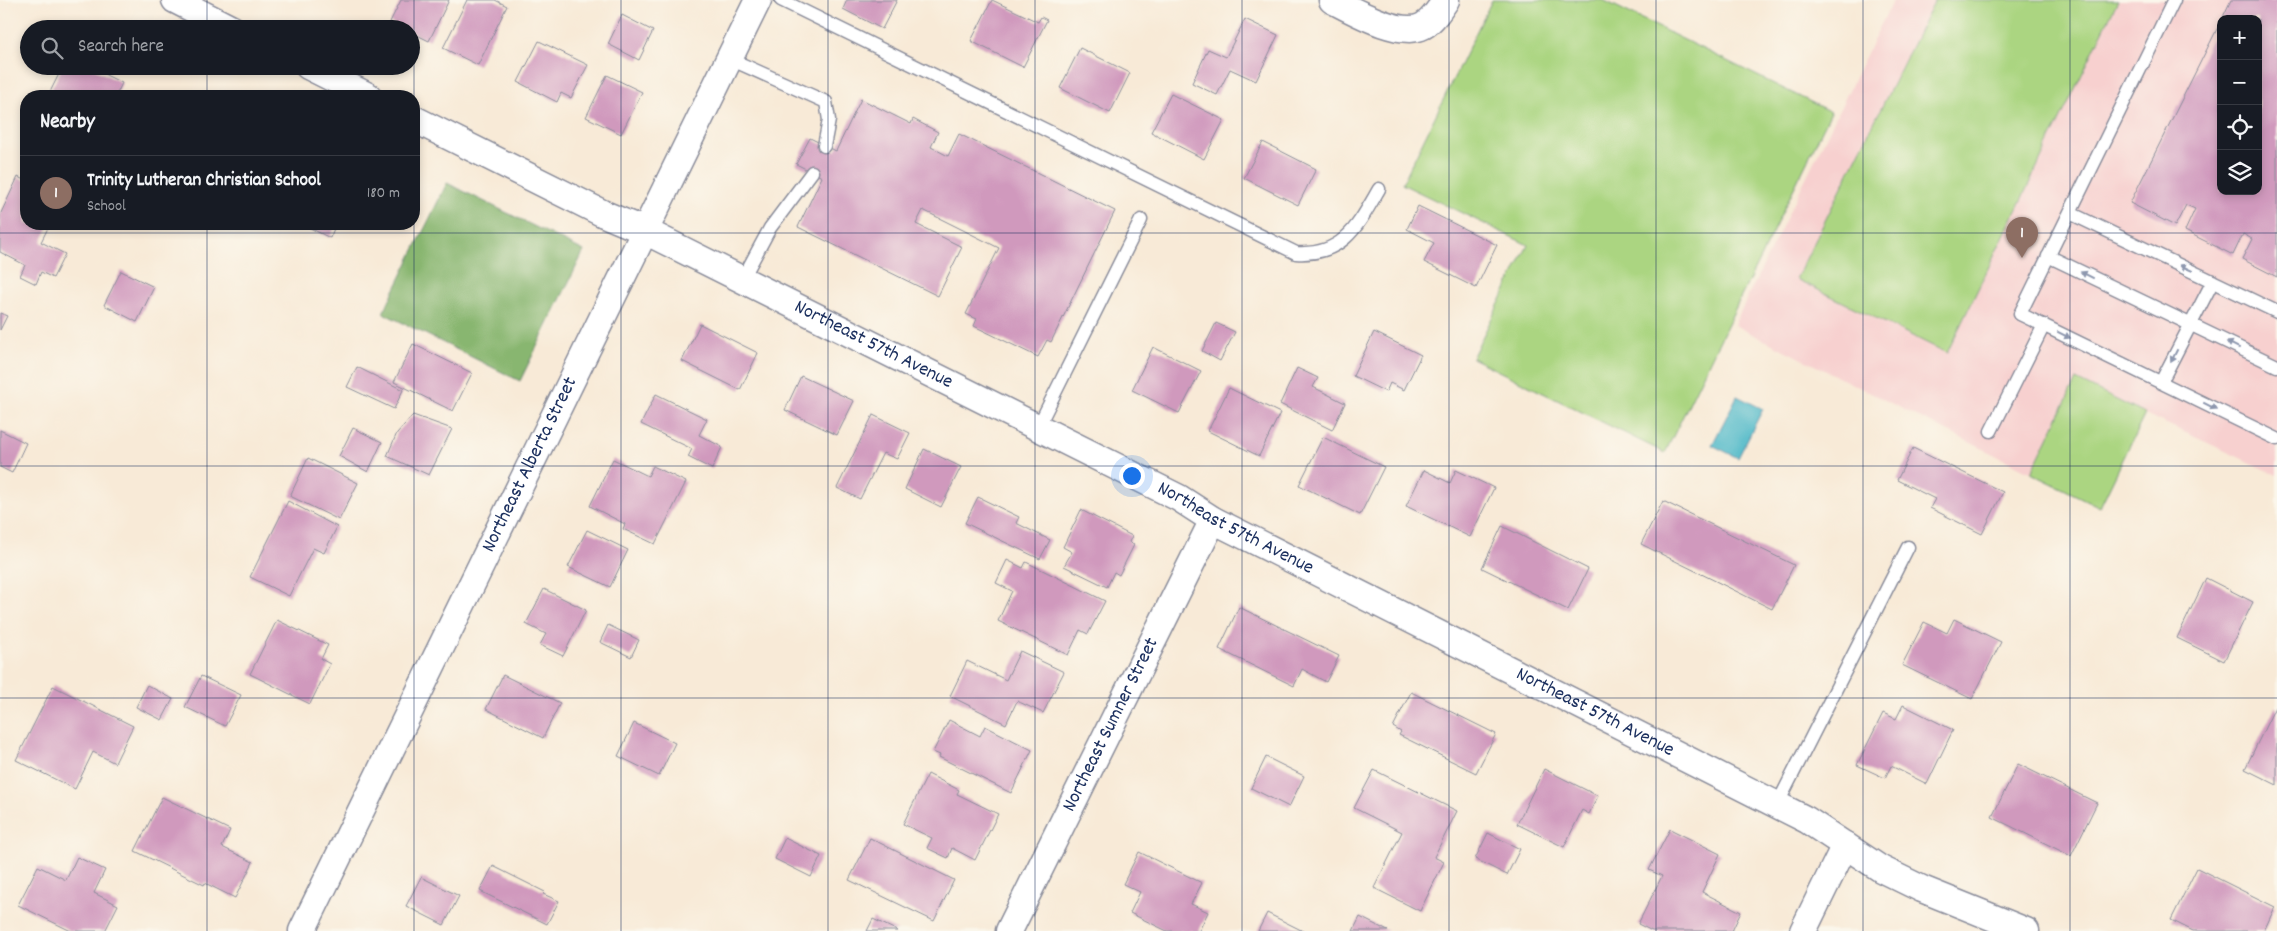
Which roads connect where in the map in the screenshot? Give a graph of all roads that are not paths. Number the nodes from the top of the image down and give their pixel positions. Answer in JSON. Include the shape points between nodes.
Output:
{"nodes":[{"id":1,"x":175,"y":0,"type":"edge"},
{"id":2,"x":758,"y":0,"type":"edge"},
{"id":3,"x":781,"y":0,"type":"edge"},
{"id":4,"x":1332,"y":0,"type":"edge"},
{"id":5,"x":1446,"y":0,"type":"edge"},
{"id":6,"x":2174,"y":0,"type":"edge"},
{"id":7,"x":214,"y":20,"type":"edge"},
{"id":8,"x":730,"y":59,"type":"junction"},
{"id":9,"x":326,"y":75,"type":"edge"},
{"id":10,"x":356,"y":90,"type":"edge"},
{"id":11,"x":420,"y":122,"type":"edge"},
{"id":12,"x":824,"y":146,"type":"dead end"},
{"id":13,"x":812,"y":172,"type":"dead end"},
{"id":14,"x":1379,"y":189,"type":"dead end"},
{"id":15,"x":2070,"y":213,"type":"junction"},
{"id":16,"x":1141,"y":220,"type":"dead end"},
{"id":17,"x":645,"y":231,"type":"junction"},
{"id":18,"x":2048,"y":256,"type":"junction"},
{"id":19,"x":742,"y":280,"type":"junction"},
{"id":20,"x":2213,"y":281,"type":"junction"},
{"id":21,"x":2277,"y":312,"type":"edge"},
{"id":22,"x":2044,"y":325,"type":"junction"},
{"id":23,"x":2190,"y":325,"type":"junction"},
{"id":24,"x":2277,"y":366,"type":"edge"},
{"id":25,"x":2161,"y":382,"type":"junction"},
{"id":26,"x":1038,"y":428,"type":"junction"},
{"id":27,"x":1991,"y":431,"type":"dead end"},
{"id":28,"x":2277,"y":439,"type":"edge"},
{"id":29,"x":1213,"y":520,"type":"junction"},
{"id":30,"x":1908,"y":547,"type":"dead end"},
{"id":31,"x":1777,"y":805,"type":"junction"},
{"id":32,"x":1845,"y":845,"type":"junction"},
{"id":33,"x":302,"y":931,"type":"edge"},
{"id":34,"x":1009,"y":931,"type":"edge"},
{"id":35,"x":1803,"y":931,"type":"edge"},
{"id":36,"x":2026,"y":931,"type":"edge"}],
"edges":[{"from":1,"to":7,"type":"street"},
{"from":2,"to":8,"type":"street","name":"Northeast Alberta Street"},
{"from":3,"to":14,"type":"lane","via":[[1296,253],[1312,254],[1335,247],[1354,231]]},
{"from":4,"to":5,"type":"street","via":[[1379,23],[1404,28],[1422,27]]},
{"from":6,"to":15,"type":"lane"},
{"from":8,"to":12,"type":"lane","via":[[826,102],[829,120]]},
{"from":8,"to":17,"type":"street","name":"Northeast Alberta Street"},
{"from":9,"to":10,"type":"street"},
{"from":11,"to":17,"type":"street","name":"Northeast 57th Avenue","via":[[604,214]]},
{"from":13,"to":19,"type":"lane","via":[[770,228]]},
{"from":15,"to":18,"type":"lane"},
{"from":20,"to":15,"type":"lane","one_way":true},
{"from":16,"to":26,"type":"lane"},
{"from":17,"to":19,"type":"street","name":"Northeast 57th Avenue"},
{"from":17,"to":33,"type":"street","name":"Northeast Alberta Street"},
{"from":18,"to":22,"type":"lane","via":[[2020,314]]},
{"from":23,"to":18,"type":"lane","one_way":true},
{"from":19,"to":26,"type":"street","name":"Northeast 57th Avenue"},
{"from":20,"to":21,"type":"lane"},
{"from":20,"to":23,"type":"lane"},
{"from":22,"to":25,"type":"lane","one_way":true},
{"from":22,"to":27,"type":"lane"},
{"from":24,"to":23,"type":"lane","one_way":true},
{"from":23,"to":25,"type":"lane","one_way":true},
{"from":25,"to":28,"type":"lane","one_way":true},
{"from":26,"to":29,"type":"street","name":"Northeast 57th Avenue","via":[[1179,498]]},
{"from":29,"to":31,"type":"street","name":"Northeast 57th Avenue"},
{"from":29,"to":34,"type":"street","name":"Northeast Sumner Street"},
{"from":30,"to":31,"type":"lane"},
{"from":31,"to":32,"type":"street","name":"Northeast 57th Avenue"},
{"from":32,"to":35,"type":"street"},
{"from":32,"to":36,"type":"street","name":"Northeast 57th Avenue","via":[[1881,869],[1922,889]]}]}
